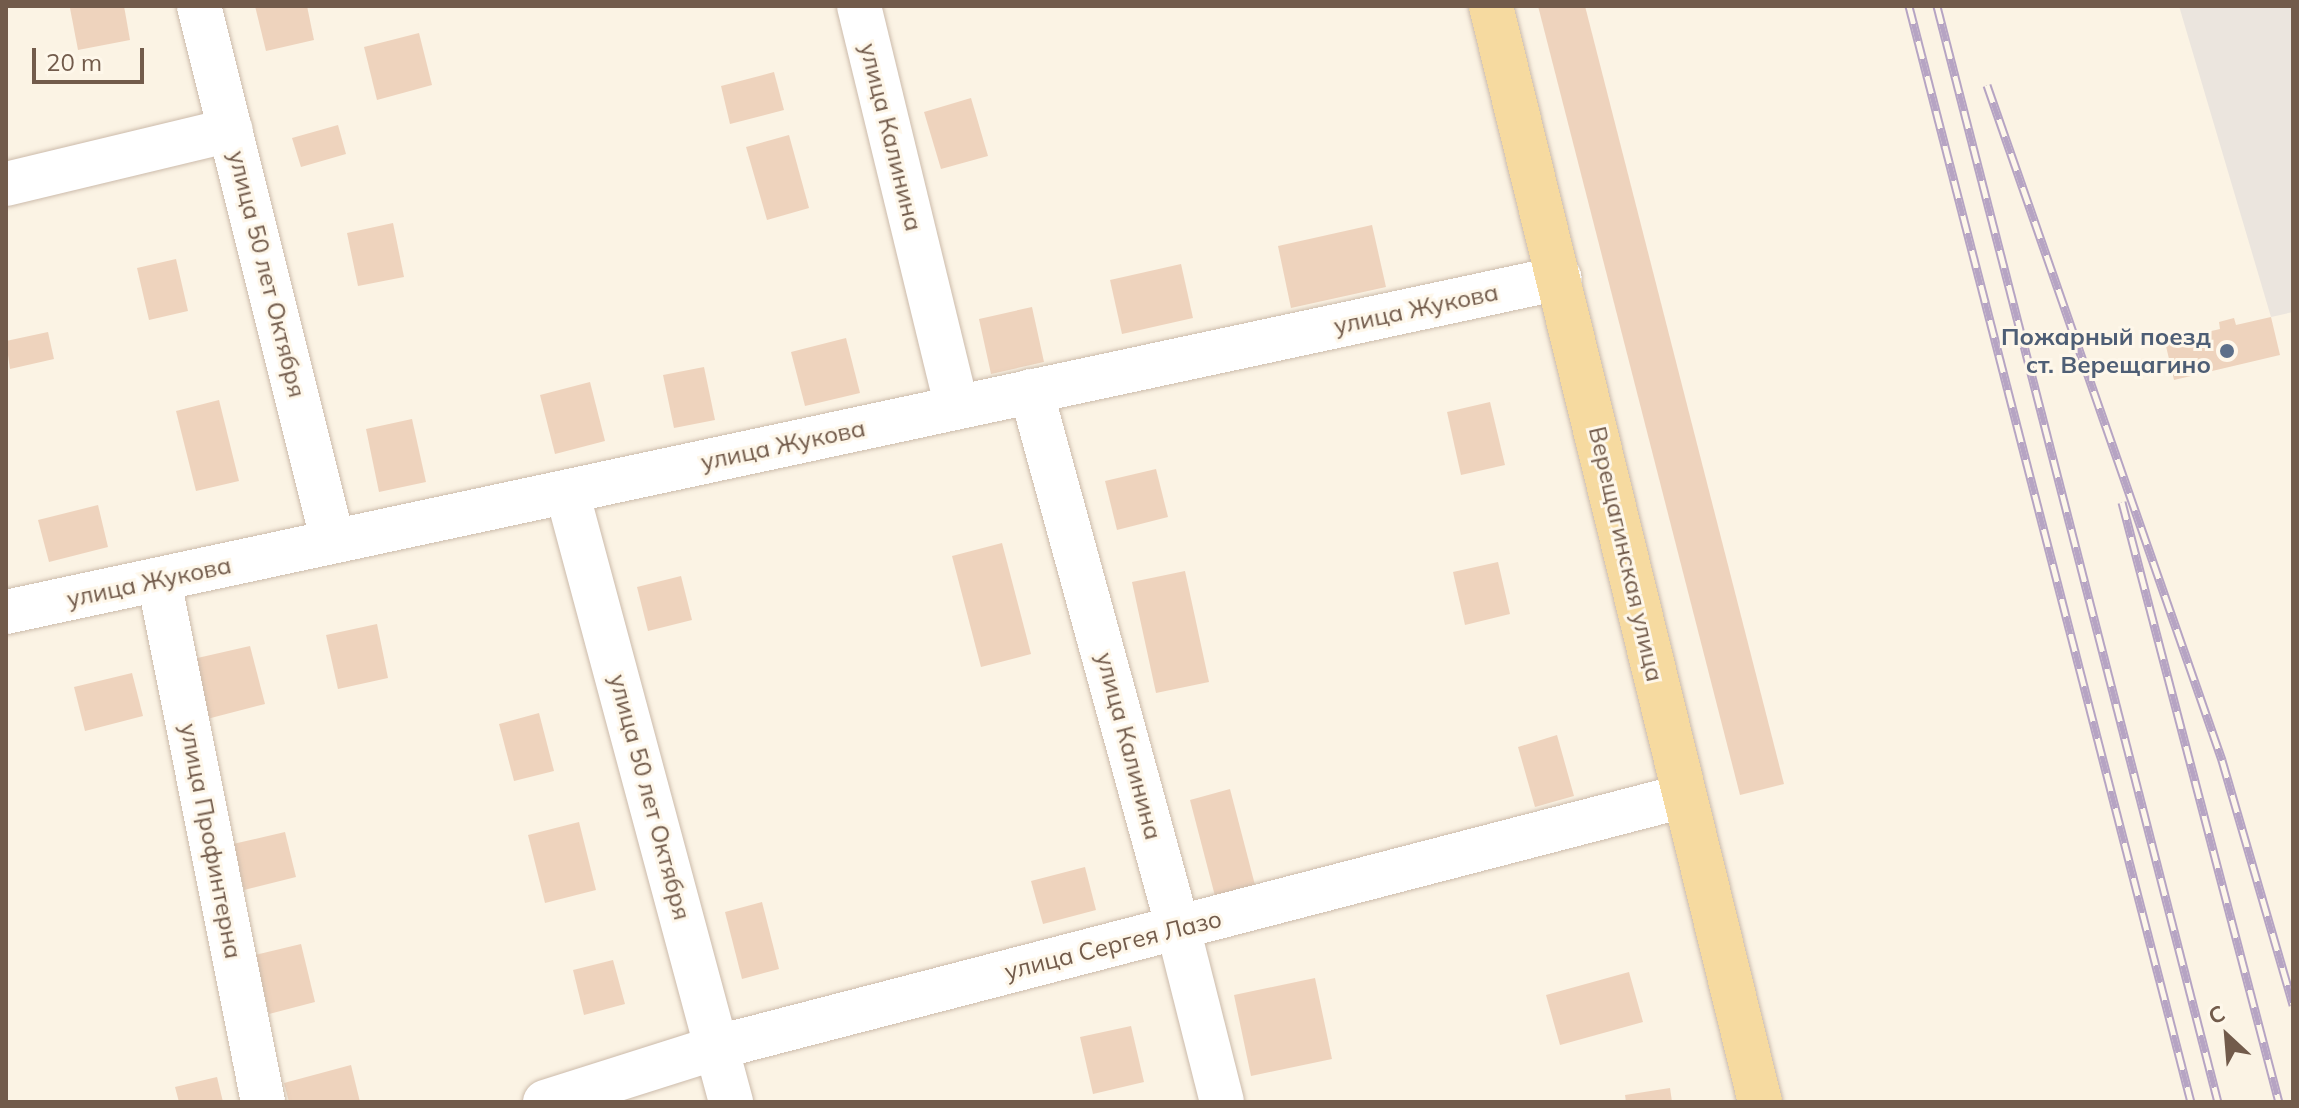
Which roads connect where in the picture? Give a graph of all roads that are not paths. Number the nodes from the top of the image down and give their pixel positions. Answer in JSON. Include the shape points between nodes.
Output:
{"nodes":[{"id":1,"x":199,"y":6,"type":"edge"},
{"id":2,"x":859,"y":6,"type":"edge"},
{"id":3,"x":1491,"y":6,"type":"edge"},
{"id":4,"x":231,"y":130,"type":"junction"},
{"id":5,"x":6,"y":184,"type":"edge"},
{"id":6,"x":1560,"y":278,"type":"junction"},
{"id":7,"x":1031,"y":391,"type":"junction"},
{"id":8,"x":957,"y":407,"type":"junction"},
{"id":9,"x":567,"y":492,"type":"junction"},
{"id":10,"x":333,"y":542,"type":"junction"},
{"id":11,"x":159,"y":580,"type":"junction"},
{"id":12,"x":6,"y":612,"type":"edge"},
{"id":13,"x":1684,"y":796,"type":"junction"},
{"id":14,"x":1178,"y":928,"type":"junction"},
{"id":15,"x":718,"y":1047,"type":"junction"},
{"id":16,"x":263,"y":1102,"type":"edge"},
{"id":17,"x":545,"y":1102,"type":"edge"},
{"id":18,"x":731,"y":1102,"type":"edge"},
{"id":19,"x":1222,"y":1102,"type":"edge"},
{"id":20,"x":1760,"y":1102,"type":"edge"}],
"edges":[{"from":1,"to":4,"type":"street","name":"улица 50 лет Октября"},
{"from":2,"to":8,"type":"street","name":"улица Калинина"},
{"from":3,"to":6,"type":"main road","name":"Верещагинская улица"},
{"from":4,"to":5,"type":"street"},
{"from":4,"to":10,"type":"street","name":"улица 50 лет Октября"},
{"from":6,"to":7,"type":"street","name":"улица Жукова"},
{"from":6,"to":13,"type":"main road","name":"Верещагинская улица"},
{"from":7,"to":8,"type":"street","name":"улица Жукова"},
{"from":7,"to":14,"type":"street","name":"улица Калинина"},
{"from":8,"to":9,"type":"street","name":"улица Жукова"},
{"from":9,"to":10,"type":"street","name":"улица Жукова"},
{"from":9,"to":15,"type":"street","name":"улица 50 лет Октября"},
{"from":10,"to":11,"type":"street","name":"улица Жукова"},
{"from":11,"to":12,"type":"street","name":"улица Жукова"},
{"from":11,"to":16,"type":"street","name":"улица Профинтерна"},
{"from":13,"to":14,"type":"street","name":"улица Сергея Лазо"},
{"from":13,"to":20,"type":"main road","name":"Верещагинская улица"},
{"from":14,"to":15,"type":"street","name":"улица Сергея Лазо"},
{"from":14,"to":19,"type":"street","name":"улица Калинина"},
{"from":15,"to":17,"type":"street","name":"улица Сергея Лазо"},
{"from":15,"to":18,"type":"street","name":"улица 50 лет Октября"}]}
